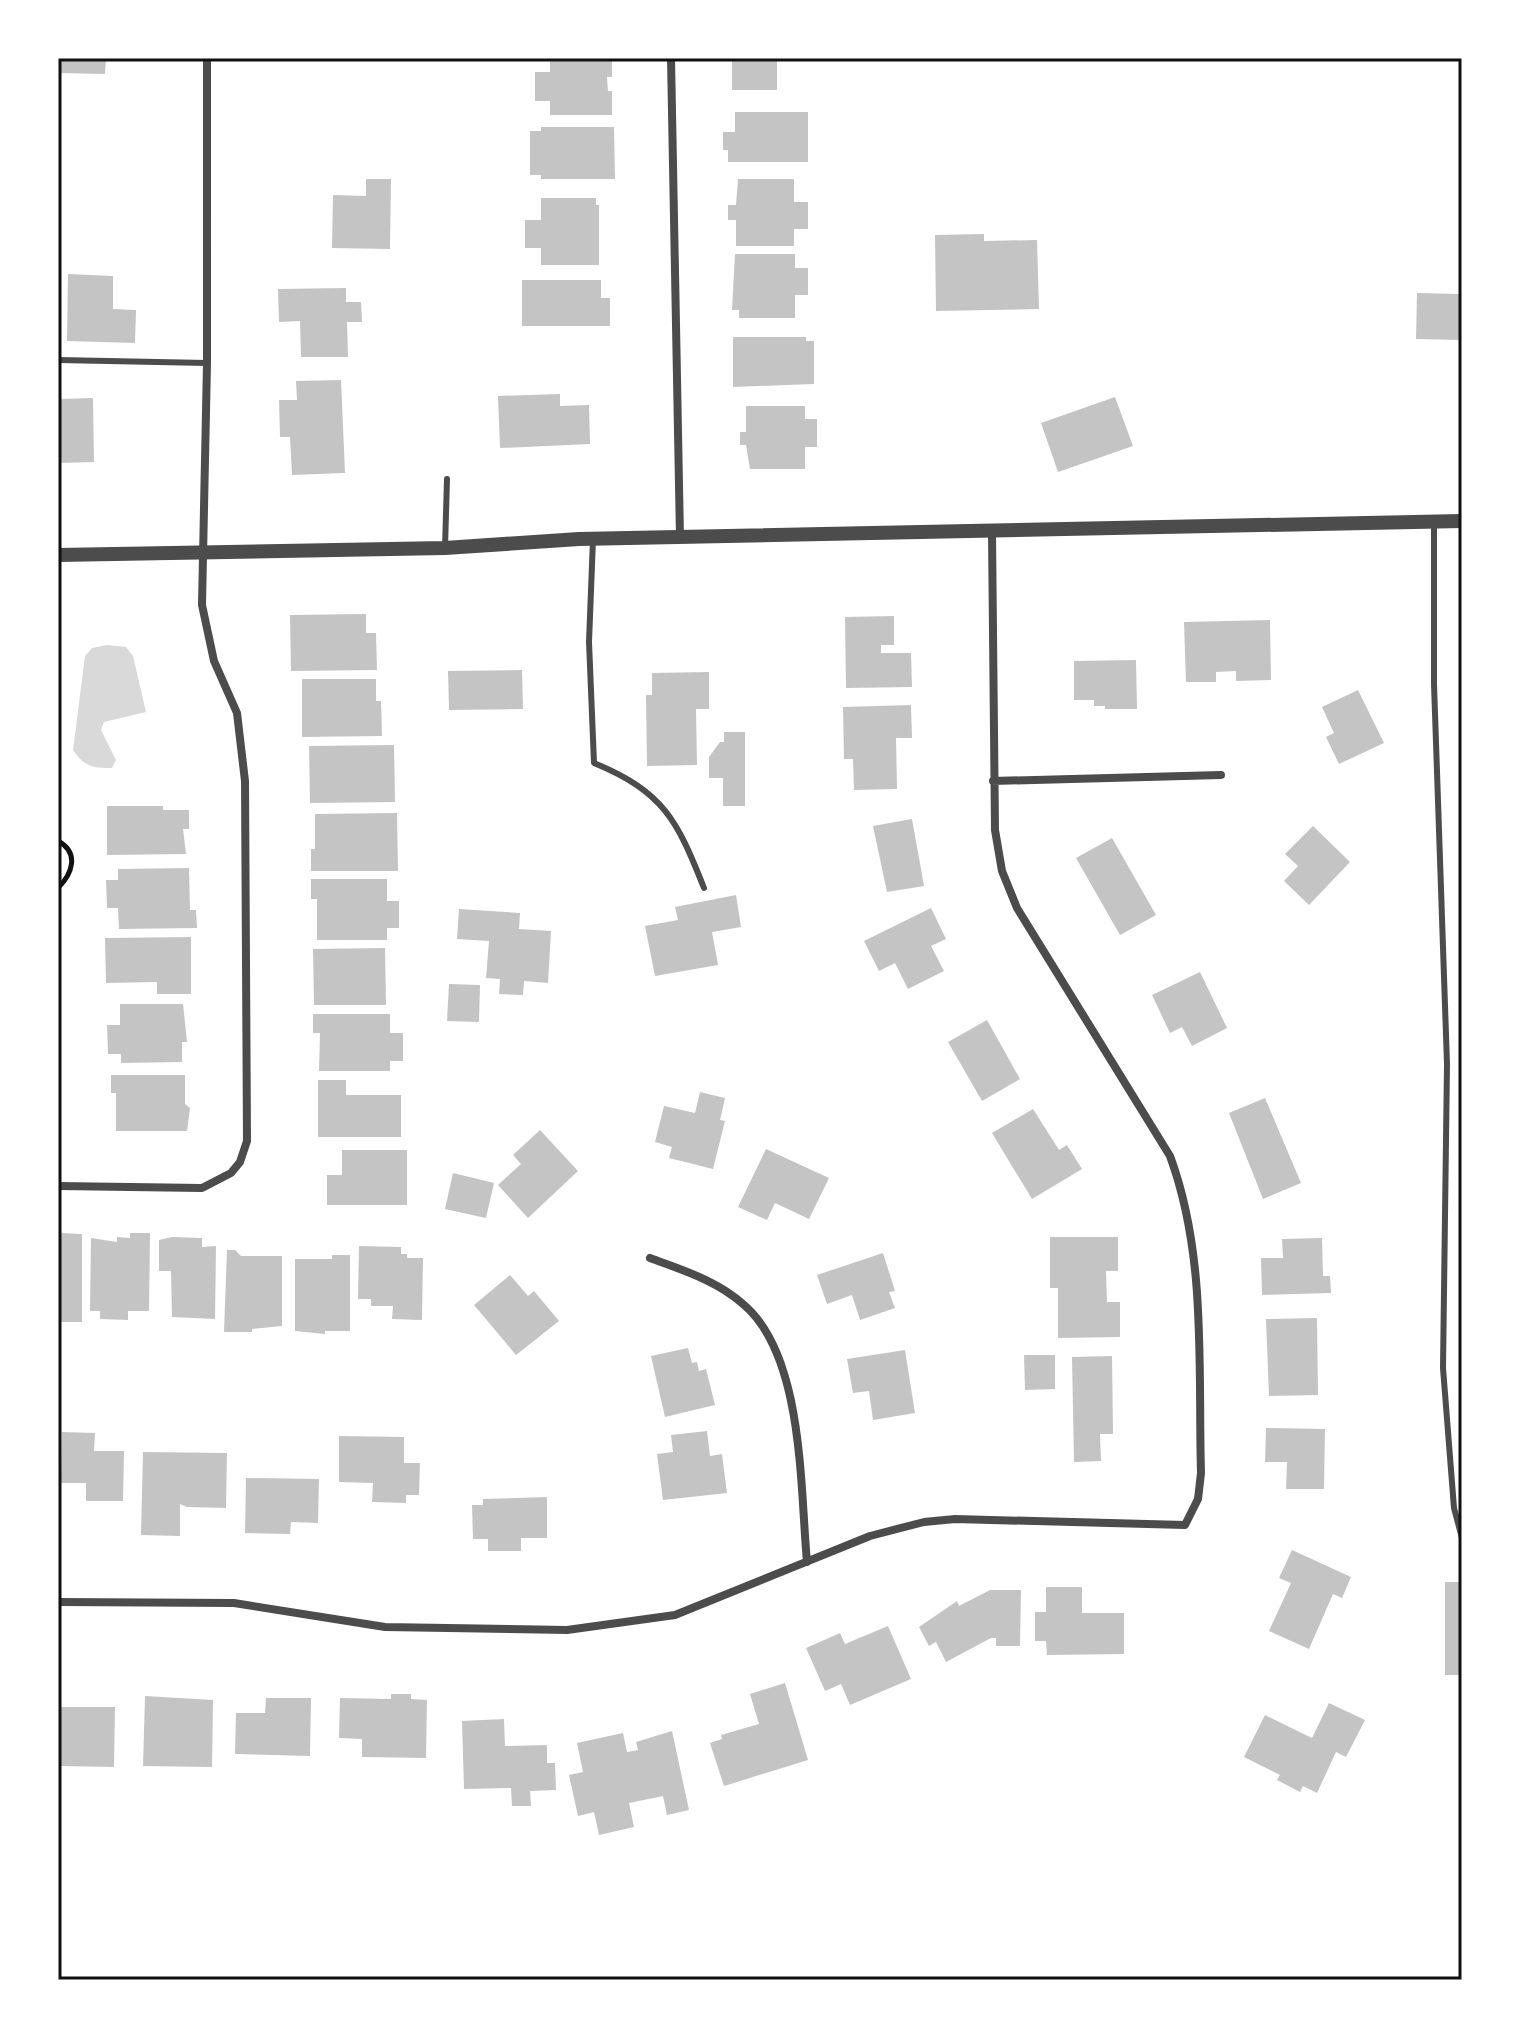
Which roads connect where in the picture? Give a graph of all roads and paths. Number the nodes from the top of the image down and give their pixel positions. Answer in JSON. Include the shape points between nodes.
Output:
{"nodes":[{"id":1,"x":207,"y":58,"type":"edge"},
{"id":2,"x":671,"y":58,"type":"edge"},
{"id":3,"x":58,"y":360,"type":"edge"},
{"id":4,"x":207,"y":363,"type":"junction"},
{"id":5,"x":447,"y":479,"type":"dead end"},
{"id":6,"x":1434,"y":521,"type":"junction"},
{"id":7,"x":1462,"y":521,"type":"edge"},
{"id":8,"x":992,"y":533,"type":"junction"},
{"id":9,"x":680,"y":538,"type":"junction"},
{"id":10,"x":593,"y":539,"type":"junction"},
{"id":11,"x":445,"y":548,"type":"junction"},
{"id":12,"x":203,"y":553,"type":"junction"},
{"id":13,"x":58,"y":555,"type":"edge"},
{"id":14,"x":1221,"y":775,"type":"dead end"},
{"id":15,"x":993,"y":781,"type":"junction"},
{"id":16,"x":58,"y":841,"type":"edge"},
{"id":17,"x":58,"y":888,"type":"edge"},
{"id":18,"x":704,"y":888,"type":"dead end"},
{"id":19,"x":58,"y":986,"type":"edge"},
{"id":20,"x":58,"y":1021,"type":"edge"},
{"id":21,"x":58,"y":1186,"type":"edge"},
{"id":22,"x":650,"y":1258,"type":"dead end"},
{"id":23,"x":1462,"y":1538,"type":"edge"},
{"id":24,"x":807,"y":1562,"type":"junction"},
{"id":25,"x":58,"y":1602,"type":"edge"}],
"edges":[{"from":1,"to":4,"type":"street"},
{"from":2,"to":9,"type":"street"},
{"from":3,"to":4,"type":"lane"},
{"from":4,"to":12,"type":"street"},
{"from":5,"to":11,"type":"lane"},
{"from":6,"to":7,"type":"street"},
{"from":6,"to":8,"type":"street"},
{"from":6,"to":23,"type":"lane","via":[[1447,1064],[1443,1368],[1454,1508]]},
{"from":8,"to":9,"type":"street"},
{"from":8,"to":15,"type":"street"},
{"from":9,"to":10,"type":"street"},
{"from":10,"to":11,"type":"street"},
{"from":10,"to":18,"type":"lane","via":[[589,642],[594,763],[632,779],[670,814]]},
{"from":11,"to":12,"type":"street"},
{"from":12,"to":13,"type":"street"},
{"from":12,"to":21,"type":"street","via":[[202,605],[214,661],[237,713],[245,781],[247,1141],[231,1173],[202,1188]]},
{"from":14,"to":15,"type":"street"},
{"from":15,"to":24,"type":"street","via":[[997,852],[1017,908],[1170,1156],[1185,1198],[1194,1239],[1201,1473],[1193,1513],[1181,1527],[924,1522],[870,1536]]},
{"from":16,"to":17,"type":"path","via":[[70,851],[72,861],[71,872]]},
{"from":19,"to":20,"type":"path"},
{"from":22,"to":24,"type":"street","via":[[715,1283],[765,1328],[778,1354],[794,1425]]},
{"from":24,"to":25,"type":"street","via":[[675,1615],[567,1630],[385,1627],[234,1603]]}]}
